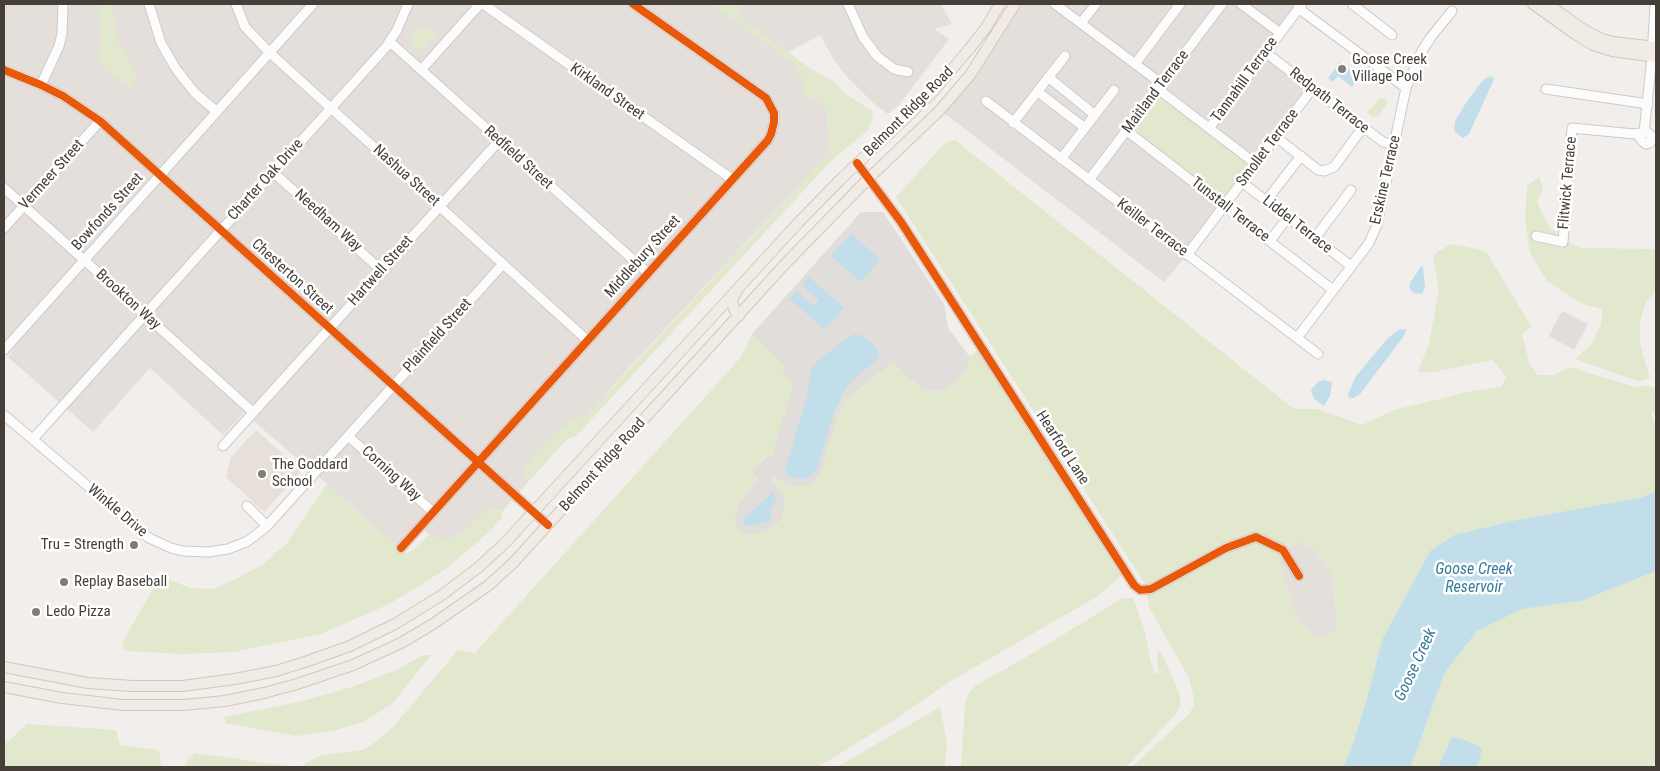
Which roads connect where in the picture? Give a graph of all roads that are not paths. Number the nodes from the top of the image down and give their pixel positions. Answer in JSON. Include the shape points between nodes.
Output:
{"nodes":[{"id":1,"x":63,"y":4,"type":"edge"},
{"id":2,"x":149,"y":4,"type":"edge"},
{"id":3,"x":236,"y":4,"type":"edge"},
{"id":4,"x":313,"y":4,"type":"edge"},
{"id":5,"x":408,"y":4,"type":"edge"},
{"id":6,"x":481,"y":4,"type":"edge"},
{"id":7,"x":633,"y":4,"type":"edge"},
{"id":8,"x":848,"y":4,"type":"edge"},
{"id":9,"x":1000,"y":4,"type":"edge"},
{"id":10,"x":1015,"y":4,"type":"edge"},
{"id":11,"x":1055,"y":4,"type":"edge"},
{"id":12,"x":1096,"y":4,"type":"edge"},
{"id":13,"x":1180,"y":4,"type":"edge"},
{"id":14,"x":1222,"y":4,"type":"edge"},
{"id":15,"x":1242,"y":4,"type":"edge"},
{"id":16,"x":1352,"y":4,"type":"edge"},
{"id":17,"x":1533,"y":4,"type":"edge"},
{"id":18,"x":1548,"y":4,"type":"edge"},
{"id":19,"x":1655,"y":4,"type":"edge"},
{"id":20,"x":1300,"y":6,"type":"edge"},
{"id":21,"x":1452,"y":11,"type":"dead end"},
{"id":22,"x":1081,"y":23,"type":"junction"},
{"id":23,"x":1279,"y":32,"type":"junction"},
{"id":24,"x":1392,"y":35,"type":"dead end"},
{"id":25,"x":390,"y":42,"type":"junction"},
{"id":26,"x":1265,"y":52,"type":"junction"},
{"id":27,"x":1654,"y":52,"type":"edge"},
{"id":28,"x":270,"y":53,"type":"junction"},
{"id":29,"x":1065,"y":56,"type":"dead end"},
{"id":30,"x":1135,"y":64,"type":"junction"},
{"id":31,"x":4,"y":70,"type":"edge"},
{"id":32,"x":421,"y":70,"type":"junction"},
{"id":33,"x":908,"y":72,"type":"dead end"},
{"id":34,"x":1048,"y":77,"type":"junction"},
{"id":35,"x":41,"y":85,"type":"junction"},
{"id":36,"x":1160,"y":87,"type":"junction"},
{"id":37,"x":1406,"y":88,"type":"junction"},
{"id":38,"x":1312,"y":89,"type":"junction"},
{"id":39,"x":1546,"y":89,"type":"dead end"},
{"id":40,"x":1114,"y":90,"type":"dead end"},
{"id":41,"x":1038,"y":92,"type":"junction"},
{"id":42,"x":986,"y":102,"type":"dead end"},
{"id":43,"x":1648,"y":104,"type":"junction"},
{"id":44,"x":331,"y":108,"type":"junction"},
{"id":45,"x":217,"y":112,"type":"junction"},
{"id":46,"x":1095,"y":115,"type":"junction"},
{"id":47,"x":100,"y":121,"type":"junction"},
{"id":48,"x":1013,"y":123,"type":"junction"},
{"id":49,"x":1210,"y":127,"type":"junction"},
{"id":50,"x":1363,"y":127,"type":"junction"},
{"id":51,"x":1085,"y":128,"type":"junction"},
{"id":52,"x":1126,"y":131,"type":"junction"},
{"id":53,"x":1647,"y":135,"type":"edge"},
{"id":54,"x":1276,"y":137,"type":"junction"},
{"id":55,"x":499,"y":141,"type":"junction"},
{"id":56,"x":1395,"y":145,"type":"junction"},
{"id":57,"x":1300,"y":156,"type":"junction"},
{"id":58,"x":1061,"y":159,"type":"junction"},
{"id":59,"x":857,"y":163,"type":"junction"},
{"id":60,"x":1256,"y":164,"type":"junction"},
{"id":61,"x":273,"y":172,"type":"junction"},
{"id":62,"x":160,"y":175,"type":"junction"},
{"id":63,"x":869,"y":178,"type":"junction"},
{"id":64,"x":732,"y":180,"type":"junction"},
{"id":65,"x":1089,"y":180,"type":"junction"},
{"id":66,"x":1243,"y":183,"type":"junction"},
{"id":67,"x":4,"y":188,"type":"edge"},
{"id":68,"x":1351,"y":190,"type":"dead end"},
{"id":69,"x":1266,"y":201,"type":"junction"},
{"id":70,"x":24,"y":206,"type":"junction"},
{"id":71,"x":1225,"y":206,"type":"junction"},
{"id":72,"x":440,"y":207,"type":"junction"},
{"id":73,"x":1288,"y":217,"type":"junction"},
{"id":74,"x":4,"y":228,"type":"edge"},
{"id":75,"x":221,"y":230,"type":"junction"},
{"id":76,"x":1536,"y":236,"type":"dead end"},
{"id":77,"x":1315,"y":238,"type":"junction"},
{"id":78,"x":1270,"y":241,"type":"junction"},
{"id":79,"x":1187,"y":255,"type":"junction"},
{"id":80,"x":84,"y":260,"type":"junction"},
{"id":81,"x":503,"y":264,"type":"junction"},
{"id":82,"x":1351,"y":266,"type":"junction"},
{"id":83,"x":382,"y":270,"type":"junction"},
{"id":84,"x":648,"y":273,"type":"junction"},
{"id":85,"x":740,"y":285,"type":"junction"},
{"id":86,"x":1333,"y":290,"type":"junction"},
{"id":87,"x":145,"y":316,"type":"junction"},
{"id":88,"x":739,"y":316,"type":"junction"},
{"id":89,"x":329,"y":329,"type":"junction"},
{"id":90,"x":1297,"y":338,"type":"junction"},
{"id":91,"x":587,"y":340,"type":"junction"},
{"id":92,"x":4,"y":350,"type":"edge"},
{"id":93,"x":1318,"y":354,"type":"dead end"},
{"id":94,"x":393,"y":387,"type":"junction"},
{"id":95,"x":253,"y":412,"type":"junction"},
{"id":96,"x":4,"y":415,"type":"edge"},
{"id":97,"x":348,"y":436,"type":"junction"},
{"id":98,"x":33,"y":439,"type":"junction"},
{"id":99,"x":223,"y":446,"type":"dead end"},
{"id":100,"x":478,"y":463,"type":"junction"},
{"id":101,"x":313,"y":475,"type":"joint"},
{"id":102,"x":247,"y":506,"type":"dead end"},
{"id":103,"x":433,"y":512,"type":"junction"},
{"id":104,"x":534,"y":512,"type":"junction"},
{"id":105,"x":548,"y":525,"type":"junction"},
{"id":106,"x":267,"y":526,"type":"junction"},
{"id":107,"x":401,"y":548,"type":"dead end"},
{"id":108,"x":1299,"y":576,"type":"dead end"},
{"id":109,"x":4,"y":667,"type":"edge"},
{"id":110,"x":4,"y":687,"type":"edge"}],
"edges":[{"from":1,"to":35,"type":"street","via":[[64,23],[59,46]]},
{"from":2,"to":45,"type":"street","via":[[161,43],[176,69],[195,93]]},
{"from":3,"to":28,"type":"street","name":"Nashua Street","via":[[245,27]]},
{"from":4,"to":28,"type":"street","name":"Bowfonds Street"},
{"from":5,"to":25,"type":"street","name":"Charter Oak Drive"},
{"from":6,"to":32,"type":"street"},
{"from":6,"to":64,"type":"street","name":"Kirkland Street"},
{"from":7,"to":64,"type":"street","name":"Middlebury Street","via":[[763,96],[771,105],[774,117],[771,134]]},
{"from":8,"to":33,"type":"street","via":[[863,37],[877,56],[894,69]]},
{"from":9,"to":59,"type":"main road","name":"Belmont Ridge Road","via":[[985,29],[945,79]]},
{"from":10,"to":63,"type":"main road","name":"Belmont Ridge Road","via":[[958,90]]},
{"from":11,"to":22,"type":"street"},
{"from":12,"to":22,"type":"street"},
{"from":13,"to":30,"type":"street"},
{"from":14,"to":36,"type":"street","name":"Maitland Terrace"},
{"from":15,"to":23,"type":"street"},
{"from":16,"to":24,"type":"street"},
{"from":17,"to":27,"type":"main road","via":[[1593,45],[1612,52]]},
{"from":18,"to":27,"type":"main road","via":[[1602,39]]},
{"from":19,"to":27,"type":"street"},
{"from":20,"to":23,"type":"street","name":"Tannahill Terrace"},
{"from":20,"to":37,"type":"street"},
{"from":21,"to":37,"type":"street","name":"Erskine Terrace","via":[[1426,44]]},
{"from":22,"to":30,"type":"street"},
{"from":23,"to":26,"type":"street","name":"Tannahill Terrace"},
{"from":25,"to":32,"type":"street","name":"Redfield Street"},
{"from":25,"to":44,"type":"street","name":"Charter Oak Drive"},
{"from":26,"to":38,"type":"street","name":"Redpath Terrace"},
{"from":26,"to":49,"type":"street","name":"Tannahill Terrace"},
{"from":27,"to":43,"type":"street"},
{"from":28,"to":44,"type":"street","name":"Nashua Street"},
{"from":28,"to":45,"type":"street","name":"Bowfonds Street"},
{"from":29,"to":34,"type":"street"},
{"from":30,"to":36,"type":"street"},
{"from":31,"to":35,"type":"street","name":"Chesterton Street"},
{"from":32,"to":55,"type":"street","name":"Redfield Street"},
{"from":34,"to":41,"type":"street"},
{"from":34,"to":46,"type":"street"},
{"from":35,"to":47,"type":"street","name":"Chesterton Street"},
{"from":36,"to":49,"type":"street"},
{"from":36,"to":52,"type":"street","name":"Maitland Terrace"},
{"from":37,"to":56,"type":"street","name":"Erskine Terrace"},
{"from":38,"to":50,"type":"street","name":"Redpath Terrace"},
{"from":38,"to":54,"type":"street","name":"Smollet Terrace"},
{"from":39,"to":43,"type":"street"},
{"from":40,"to":46,"type":"street"},
{"from":41,"to":48,"type":"street"},
{"from":41,"to":51,"type":"street"},
{"from":42,"to":48,"type":"street","name":"Keiller Terrace"},
{"from":43,"to":53,"type":"street"},
{"from":44,"to":61,"type":"street","name":"Charter Oak Drive"},
{"from":44,"to":72,"type":"street","name":"Nashua Street"},
{"from":45,"to":62,"type":"street","name":"Bowfonds Street"},
{"from":46,"to":51,"type":"street"},
{"from":47,"to":62,"type":"street","name":"Chesterton Street"},
{"from":47,"to":70,"type":"street","name":"Vermeer Street"},
{"from":48,"to":58,"type":"street","name":"Keiller Terrace"},
{"from":49,"to":60,"type":"street"},
{"from":50,"to":56,"type":"street","name":"Redpath Terrace","via":[[1383,142]]},
{"from":50,"to":57,"type":"street","via":[[1330,170],[1318,170]]},
{"from":51,"to":58,"type":"street"},
{"from":52,"to":65,"type":"street","name":"Maitland Terrace"},
{"from":52,"to":71,"type":"street","name":"Tunstall Terrace"},
{"from":53,"to":76,"type":"street","name":"Flitwick Terrace","via":[[1572,128],[1563,242]]},
{"from":54,"to":57,"type":"street"},
{"from":54,"to":60,"type":"street","name":"Smollet Terrace"},
{"from":55,"to":72,"type":"street","name":"Hartwell Street"},
{"from":55,"to":84,"type":"street","name":"Redfield Street"},
{"from":56,"to":82,"type":"street","name":"Erskine Terrace","via":[[1377,225]]},
{"from":57,"to":69,"type":"street"},
{"from":58,"to":65,"type":"street","name":"Keiller Terrace"},
{"from":59,"to":63,"type":"street","name":"Hearford Lane"},
{"from":59,"to":85,"type":"main road","name":"Belmont Ridge Road"},
{"from":60,"to":66,"type":"street","name":"Smollet Terrace"},
{"from":61,"to":75,"type":"street","name":"Charter Oak Drive"},
{"from":61,"to":83,"type":"street","name":"Needham Way"},
{"from":62,"to":75,"type":"street","name":"Chesterton Street"},
{"from":62,"to":80,"type":"street","name":"Bowfonds Street"},
{"from":63,"to":88,"type":"main road","name":"Belmont Ridge Road"},
{"from":63,"to":108,"type":"street","name":"Hearford Lane","via":[[901,222],[1134,585],[1140,590],[1151,588],[1226,548],[1256,537],[1283,550]]},
{"from":64,"to":84,"type":"street","name":"Middlebury Street"},
{"from":65,"to":79,"type":"street","name":"Keiller Terrace"},
{"from":66,"to":69,"type":"street","name":"Liddel Terrace"},
{"from":66,"to":71,"type":"street","name":"Smollet Terrace"},
{"from":67,"to":70,"type":"street","name":"Brookton Way"},
{"from":68,"to":77,"type":"street"},
{"from":69,"to":73,"type":"street","name":"Liddel Terrace"},
{"from":70,"to":74,"type":"street","name":"Vermeer Street"},
{"from":70,"to":80,"type":"street","name":"Brookton Way"},
{"from":71,"to":78,"type":"street","name":"Tunstall Terrace"},
{"from":71,"to":79,"type":"street","name":"Smollet Terrace"},
{"from":72,"to":81,"type":"street","name":"Nashua Street"},
{"from":72,"to":83,"type":"street","name":"Hartwell Street"},
{"from":73,"to":77,"type":"street","name":"Liddel Terrace"},
{"from":73,"to":78,"type":"street"},
{"from":75,"to":87,"type":"street","name":"Charter Oak Drive"},
{"from":75,"to":89,"type":"street","name":"Chesterton Street"},
{"from":77,"to":82,"type":"street","name":"Liddel Terrace"},
{"from":78,"to":86,"type":"street","name":"Tunstall Terrace"},
{"from":79,"to":90,"type":"street","name":"Keiller Terrace"},
{"from":80,"to":87,"type":"street","name":"Brookton Way"},
{"from":80,"to":92,"type":"street","name":"Bowfonds Street"},
{"from":81,"to":91,"type":"street","name":"Nashua Street"},
{"from":81,"to":94,"type":"street","name":"Plainfield Street"},
{"from":82,"to":86,"type":"street","name":"Erskine Terrace"},
{"from":83,"to":89,"type":"street","name":"Hartwell Street"},
{"from":84,"to":91,"type":"street","name":"Middlebury Street"},
{"from":85,"to":88,"type":"main road","via":[[732,300]]},
{"from":85,"to":104,"type":"main road","name":"Belmont Ridge Road"},
{"from":86,"to":90,"type":"street","name":"Erskine Terrace"},
{"from":87,"to":95,"type":"street","name":"Brookton Way"},
{"from":87,"to":98,"type":"street","name":"Charter Oak Drive"},
{"from":88,"to":105,"type":"main road","name":"Belmont Ridge Road"},
{"from":89,"to":94,"type":"street","name":"Chesterton Street"},
{"from":89,"to":95,"type":"street","name":"Hartwell Street"},
{"from":90,"to":93,"type":"street","name":"Keiller Terrace"},
{"from":91,"to":100,"type":"street","name":"Middlebury Street"},
{"from":94,"to":97,"type":"street","name":"Plainfield Street"},
{"from":94,"to":100,"type":"street","name":"Chesterton Street"},
{"from":95,"to":99,"type":"street","name":"Hartwell Street"},
{"from":96,"to":98,"type":"street","name":"Winkle Drive"},
{"from":97,"to":101,"type":"street","name":"Plainfield Street"},
{"from":97,"to":103,"type":"street","name":"Corning Way"},
{"from":98,"to":106,"type":"street","name":"Winkle Drive","via":[[140,532],[171,548],[194,552],[218,551],[246,542]]},
{"from":100,"to":103,"type":"street","name":"Middlebury Street"},
{"from":100,"to":104,"type":"street","name":"Chesterton Street"},
{"from":101,"to":106,"type":"street","name":"Winkle Drive"},
{"from":102,"to":106,"type":"street"},
{"from":103,"to":107,"type":"street","name":"Middlebury Street"},
{"from":104,"to":105,"type":"street","name":"Chesterton Street"},
{"from":104,"to":109,"type":"main road","name":"Belmont Ridge Road","via":[[479,567],[442,595],[371,636],[305,662],[235,679],[182,686],[88,683]]},
{"from":105,"to":110,"type":"main road","name":"Belmont Ridge Road","via":[[489,585],[434,624],[354,665],[297,684],[225,701],[141,706],[72,700]]}]}
